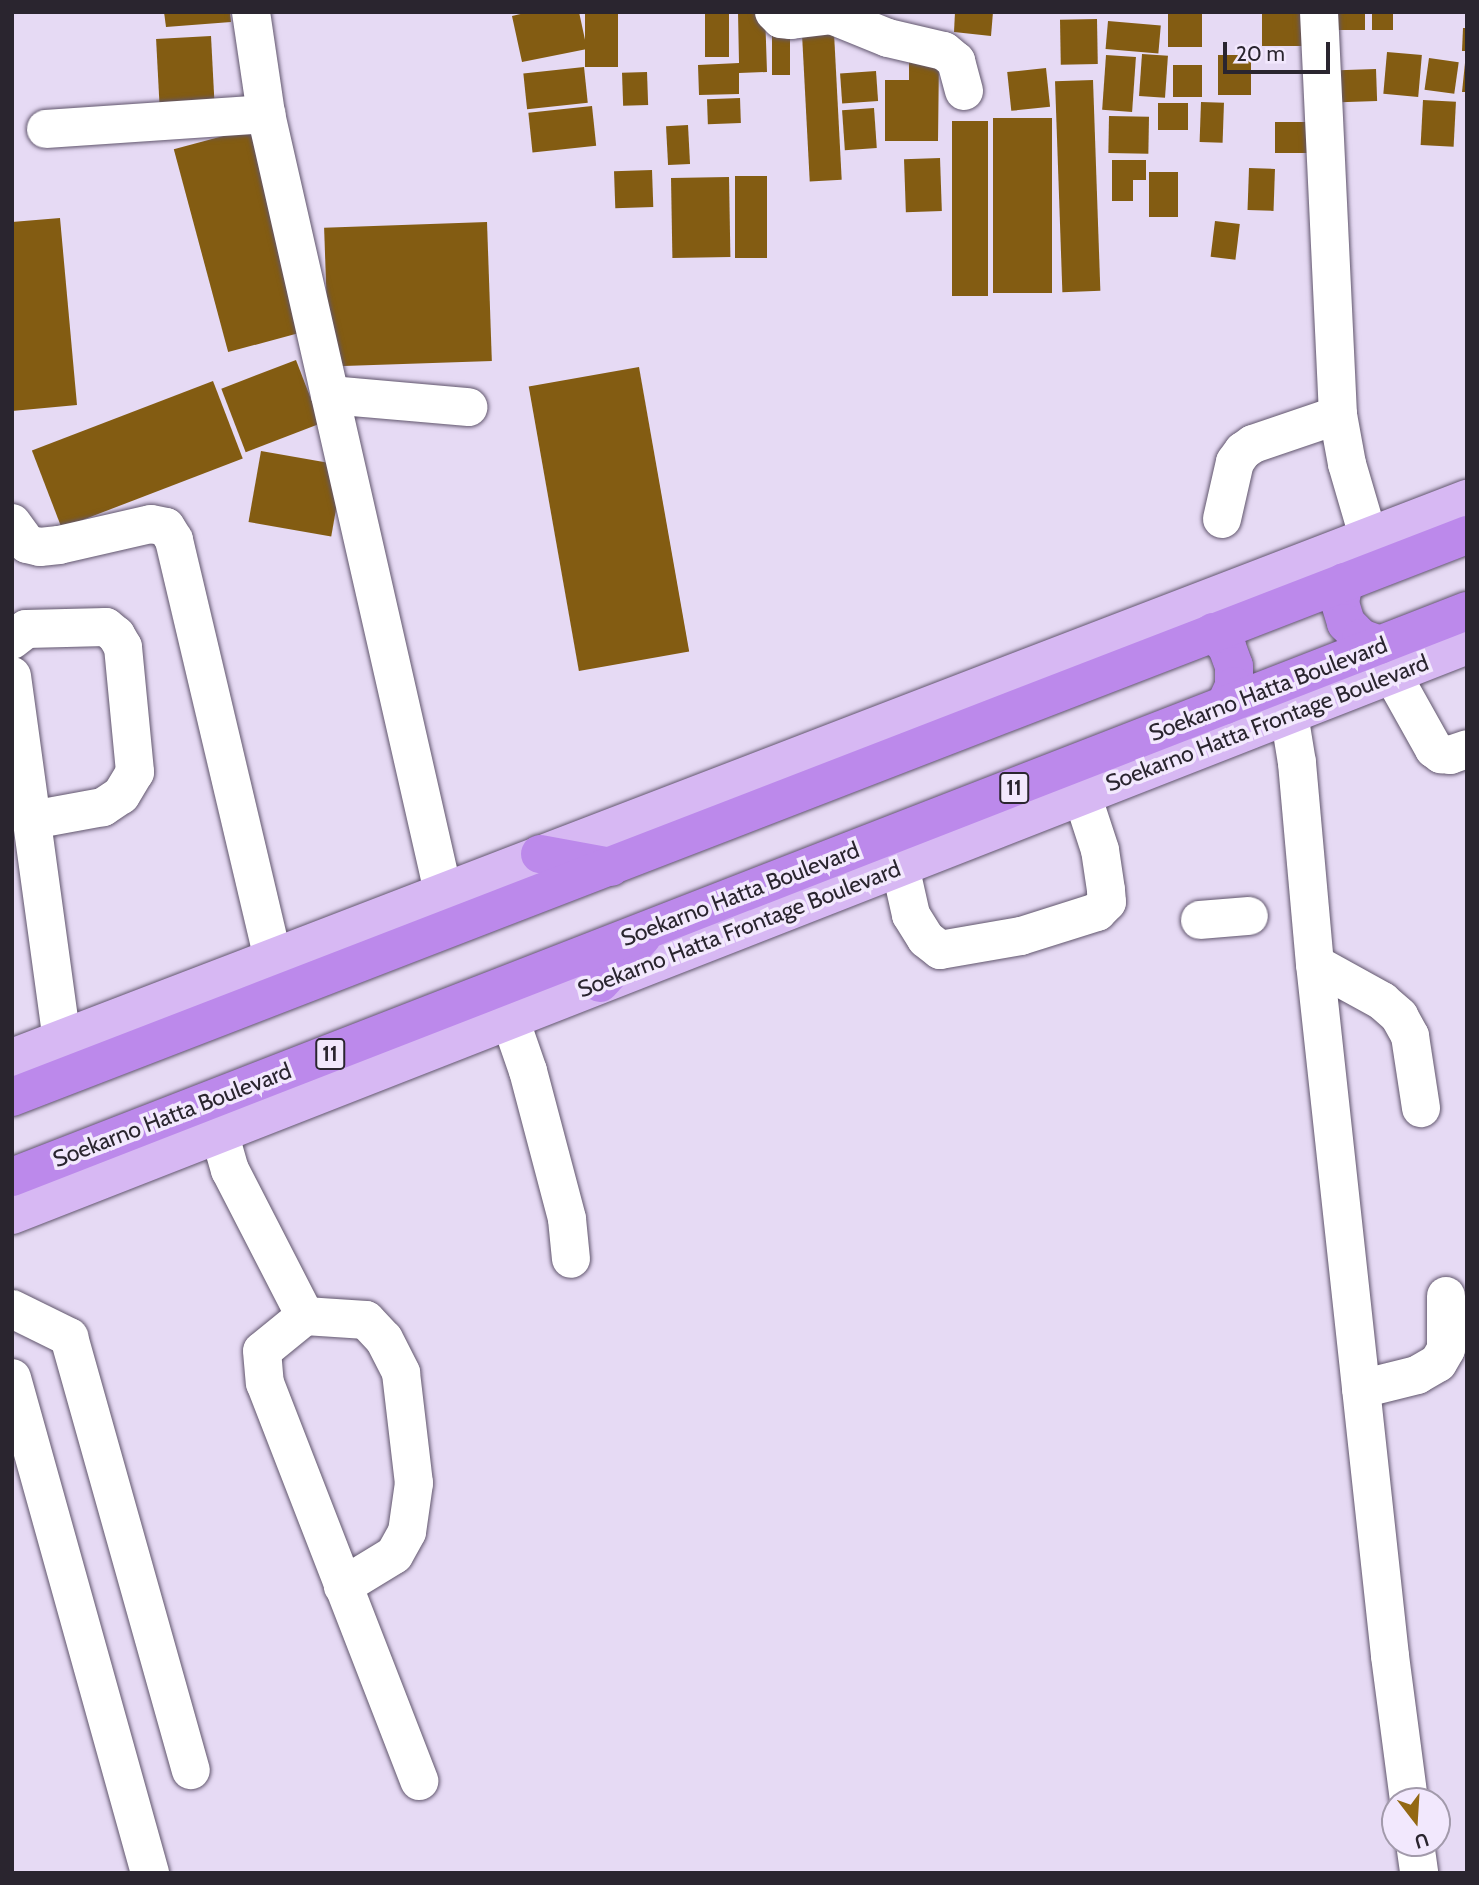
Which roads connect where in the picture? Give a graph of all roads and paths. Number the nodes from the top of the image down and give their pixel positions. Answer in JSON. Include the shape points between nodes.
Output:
{"nodes":[{"id":1,"x":251,"y":12,"type":"edge"},
{"id":2,"x":774,"y":12,"type":"edge"},
{"id":3,"x":1319,"y":12,"type":"edge"},
{"id":4,"x":964,"y":92,"type":"dead end"},
{"id":5,"x":266,"y":114,"type":"junction"},
{"id":6,"x":46,"y":129,"type":"dead end"},
{"id":7,"x":330,"y":395,"type":"junction"},
{"id":8,"x":468,"y":407,"type":"dead end"},
{"id":9,"x":1338,"y":415,"type":"junction"},
{"id":10,"x":1467,"y":499,"type":"edge"},
{"id":11,"x":1222,"y":519,"type":"dead end"},
{"id":12,"x":12,"y":523,"type":"edge"},
{"id":13,"x":1467,"y":535,"type":"edge"},
{"id":14,"x":1368,"y":536,"type":"junction"},
{"id":15,"x":1344,"y":582,"type":"junction"},
{"id":16,"x":1467,"y":611,"type":"edge"},
{"id":17,"x":1213,"y":632,"type":"junction"},
{"id":18,"x":12,"y":640,"type":"edge"},
{"id":19,"x":1467,"y":645,"type":"edge"},
{"id":20,"x":1386,"y":660,"type":"junction"},
{"id":21,"x":12,"y":676,"type":"edge"},
{"id":22,"x":1225,"y":705,"type":"junction"},
{"id":23,"x":1289,"y":714,"type":"junction"},
{"id":24,"x":1467,"y":750,"type":"edge"},
{"id":25,"x":1082,"y":795,"type":"junction"},
{"id":26,"x":32,"y":820,"type":"junction"},
{"id":27,"x":540,"y":854,"type":"junction"},
{"id":28,"x":900,"y":866,"type":"junction"},
{"id":29,"x":611,"y":867,"type":"junction"},
{"id":30,"x":443,"y":892,"type":"junction"},
{"id":31,"x":1248,"y":916,"type":"dead end"},
{"id":32,"x":1200,"y":920,"type":"dead end"},
{"id":33,"x":648,"y":930,"type":"junction"},
{"id":34,"x":273,"y":958,"type":"junction"},
{"id":35,"x":1315,"y":964,"type":"junction"},
{"id":36,"x":600,"y":983,"type":"junction"},
{"id":37,"x":510,"y":1019,"type":"junction"},
{"id":38,"x":62,"y":1039,"type":"junction"},
{"id":39,"x":12,"y":1058,"type":"edge"},
{"id":40,"x":12,"y":1097,"type":"edge"},
{"id":41,"x":1421,"y":1108,"type":"dead end"},
{"id":42,"x":219,"y":1132,"type":"junction"},
{"id":43,"x":12,"y":1177,"type":"edge"},
{"id":44,"x":12,"y":1216,"type":"edge"},
{"id":45,"x":570,"y":1259,"type":"dead end"},
{"id":46,"x":1446,"y":1296,"type":"dead end"},
{"id":47,"x":12,"y":1309,"type":"edge"},
{"id":48,"x":305,"y":1316,"type":"junction"},
{"id":49,"x":12,"y":1378,"type":"edge"},
{"id":50,"x":1362,"y":1389,"type":"junction"},
{"id":51,"x":343,"y":1586,"type":"junction"},
{"id":52,"x":191,"y":1770,"type":"dead end"},
{"id":53,"x":419,"y":1781,"type":"dead end"},
{"id":54,"x":1407,"y":1787,"type":"edge"},
{"id":55,"x":150,"y":1873,"type":"edge"}],
"edges":[{"from":1,"to":5,"type":"street"},
{"from":2,"to":4,"type":"street","via":[[780,19],[791,20],[831,15],[888,38],[944,51],[956,61]]},
{"from":3,"to":9,"type":"street"},
{"from":5,"to":6,"type":"street"},
{"from":5,"to":7,"type":"street"},
{"from":7,"to":8,"type":"street"},
{"from":7,"to":30,"type":"street"},
{"from":9,"to":11,"type":"street","via":[[1243,451],[1235,462]]},
{"from":9,"to":14,"type":"street"},
{"from":10,"to":14,"type":"main road"},
{"from":12,"to":34,"type":"street","via":[[27,544],[40,547],[151,524],[166,527],[174,540]]},
{"from":13,"to":15,"type":"highway"},
{"from":14,"to":27,"type":"main road"},
{"from":15,"to":17,"type":"highway"},
{"from":15,"to":20,"type":"highway","via":[[1340,603],[1346,623]]},
{"from":16,"to":20,"type":"highway","name":"Soekarno Hatta Boulevard","number":"11"},
{"from":17,"to":22,"type":"highway","via":[[1227,647],[1234,666],[1234,686]]},
{"from":17,"to":29,"type":"highway"},
{"from":18,"to":26,"type":"street","via":[[26,629],[106,626],[123,647],[135,772],[121,795],[103,807]]},
{"from":19,"to":20,"type":"main road","name":"Soekarno Hatta Frontage Boulevard"},
{"from":20,"to":22,"type":"highway","name":"Soekarno Hatta Boulevard","number":"11"},
{"from":20,"to":23,"type":"main road","name":"Soekarno Hatta Frontage Boulevard"},
{"from":20,"to":24,"type":"street","via":[[1434,749],[1450,755]]},
{"from":21,"to":26,"type":"street"},
{"from":22,"to":33,"type":"highway","name":"Soekarno Hatta Boulevard","number":"11"},
{"from":23,"to":25,"type":"main road","name":"Soekarno Hatta Frontage Boulevard"},
{"from":23,"to":35,"type":"street"},
{"from":25,"to":28,"type":"main road","name":"Soekarno Hatta Frontage Boulevard"},
{"from":25,"to":28,"type":"street","via":[[1100,850],[1106,890],[1107,902],[1097,912],[1021,936],[940,950],[926,939],[911,915]]},
{"from":26,"to":38,"type":"street"},
{"from":27,"to":29,"type":"highway"},
{"from":27,"to":30,"type":"main road"},
{"from":28,"to":36,"type":"main road","name":"Soekarno Hatta Frontage Boulevard"},
{"from":29,"to":40,"type":"highway"},
{"from":30,"to":34,"type":"main road"},
{"from":31,"to":32,"type":"street"},
{"from":33,"to":36,"type":"highway"},
{"from":33,"to":43,"type":"highway","name":"Soekarno Hatta Boulevard","number":"11"},
{"from":34,"to":38,"type":"main road"},
{"from":35,"to":41,"type":"street","via":[[1382,1001],[1399,1016],[1410,1036]]},
{"from":35,"to":50,"type":"street"},
{"from":36,"to":37,"type":"main road","name":"Soekarno Hatta Frontage Boulevard"},
{"from":37,"to":42,"type":"main road","name":"Soekarno Hatta Frontage Boulevard"},
{"from":37,"to":45,"type":"street","via":[[567,1219]]},
{"from":38,"to":39,"type":"main road"},
{"from":42,"to":44,"type":"main road","name":"Soekarno Hatta Frontage Boulevard"},
{"from":42,"to":48,"type":"street","via":[[230,1170]]},
{"from":46,"to":50,"type":"street","via":[[1446,1349],[1438,1363],[1417,1375]]},
{"from":47,"to":52,"type":"street","via":[[69,1337]]},
{"from":48,"to":51,"type":"street","via":[[262,1350],[265,1383]]},
{"from":48,"to":51,"type":"street","via":[[366,1320],[384,1339],[401,1374],[414,1482],[407,1532],[394,1555]]},
{"from":49,"to":55,"type":"street"},
{"from":50,"to":54,"type":"street"},
{"from":51,"to":53,"type":"street"}]}
